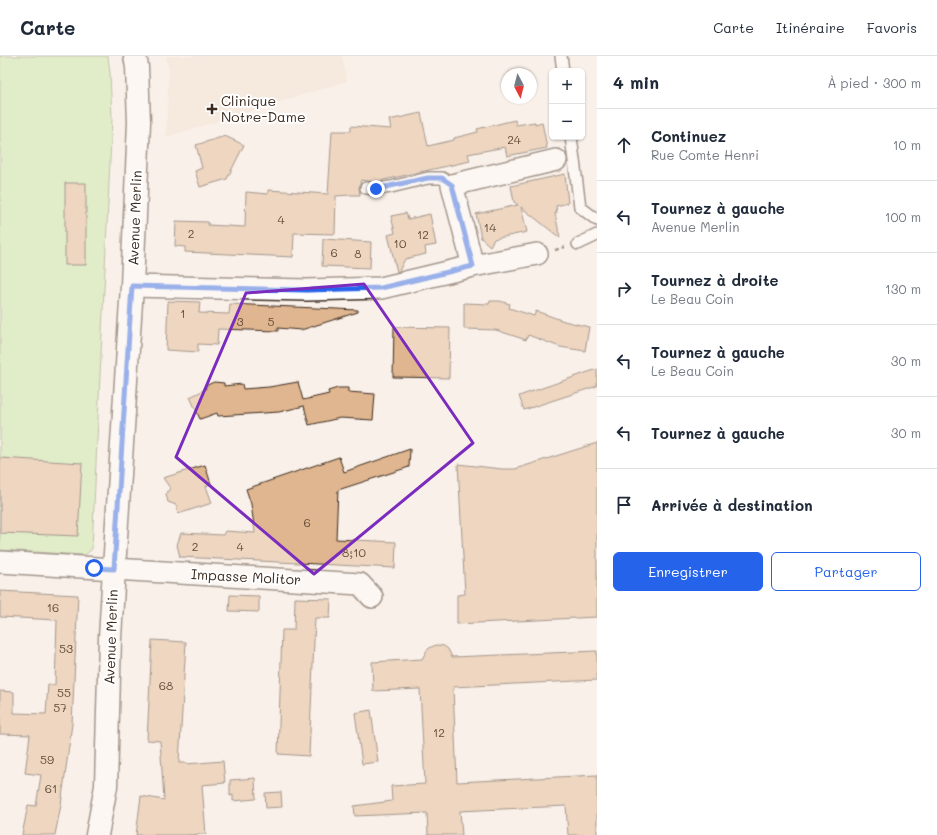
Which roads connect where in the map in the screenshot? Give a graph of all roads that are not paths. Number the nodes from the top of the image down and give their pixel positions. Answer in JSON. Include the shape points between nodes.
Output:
{"nodes":[{"id":1,"x":135,"y":56,"type":"edge"},
{"id":2,"x":562,"y":56,"type":"edge"},
{"id":3,"x":563,"y":68,"type":"edge"},
{"id":4,"x":571,"y":140,"type":"edge"},
{"id":5,"x":556,"y":160,"type":"dead end"},
{"id":6,"x":452,"y":185,"type":"junction"},
{"id":7,"x":366,"y":188,"type":"dead end"},
{"id":8,"x":597,"y":220,"type":"edge"},
{"id":9,"x":597,"y":235,"type":"edge"},
{"id":10,"x":578,"y":244,"type":"dead end"},
{"id":11,"x":537,"y":254,"type":"dead end"},
{"id":12,"x":473,"y":266,"type":"junction"},
{"id":13,"x":132,"y":286,"type":"junction"},
{"id":14,"x":0,"y":562,"type":"edge"},
{"id":15,"x":114,"y":569,"type":"junction"},
{"id":16,"x":372,"y":597,"type":"dead end"},
{"id":17,"x":97,"y":835,"type":"edge"}],
"edges":[{"from":1,"to":13,"type":"street","name":"Avenue Merlin","via":[[139,122]]},
{"from":2,"to":3,"type":"lane"},
{"from":4,"to":8,"type":"lane","via":[[580,207]]},
{"from":5,"to":6,"type":"street"},
{"from":6,"to":7,"type":"lane","via":[[442,178],[428,178],[391,187]]},
{"from":6,"to":12,"type":"street"},
{"from":9,"to":10,"type":"lane"},
{"from":11,"to":12,"type":"street"},
{"from":12,"to":13,"type":"street","via":[[381,288],[307,290]]},
{"from":13,"to":15,"type":"street","name":"Avenue Merlin"},
{"from":14,"to":15,"type":"street","name":"Impasse Molitor"},
{"from":15,"to":16,"type":"street","name":"Impasse Molitor","via":[[360,584]]},
{"from":15,"to":17,"type":"street","name":"Avenue Merlin","via":[[106,786]]}]}
